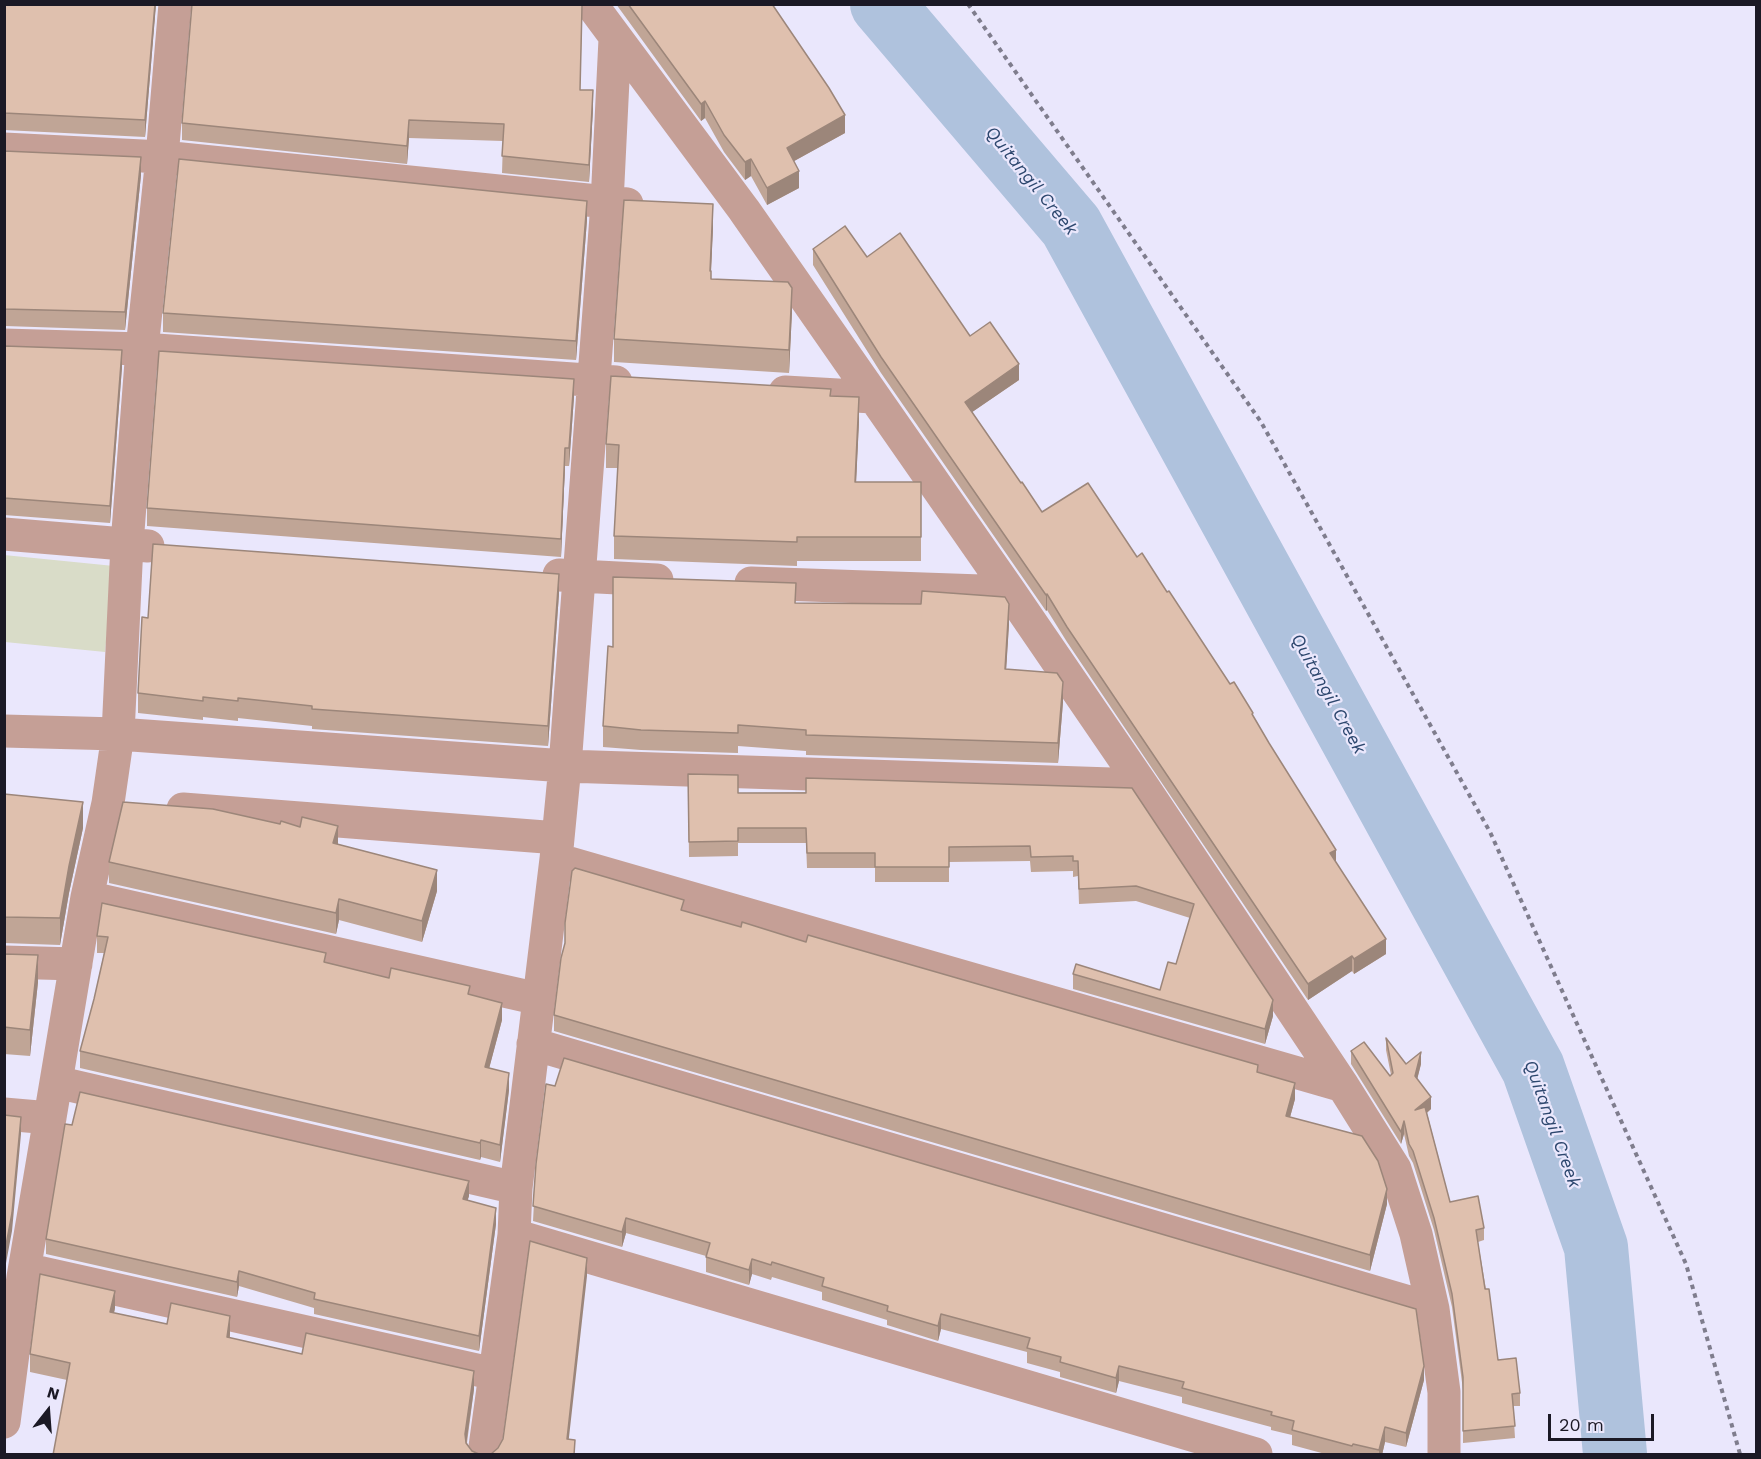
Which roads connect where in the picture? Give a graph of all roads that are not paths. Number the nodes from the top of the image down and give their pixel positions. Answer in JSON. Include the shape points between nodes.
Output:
{"nodes":[{"id":1,"x":175,"y":4,"type":"edge"},
{"id":2,"x":591,"y":4,"type":"edge"},
{"id":3,"x":615,"y":39,"type":"junction"},
{"id":4,"x":4,"y":149,"type":"edge"},
{"id":5,"x":162,"y":157,"type":"junction"},
{"id":6,"x":607,"y":203,"type":"junction"},
{"id":7,"x":652,"y":205,"type":"edge"},
{"id":8,"x":710,"y":208,"type":"edge"},
{"id":9,"x":744,"y":210,"type":"junction"},
{"id":10,"x":4,"y":345,"type":"edge"},
{"id":11,"x":142,"y":349,"type":"junction"},
{"id":12,"x":594,"y":380,"type":"junction"},
{"id":13,"x":640,"y":383,"type":"edge"},
{"id":14,"x":757,"y":390,"type":"edge"},
{"id":15,"x":873,"y":397,"type":"junction"},
{"id":16,"x":4,"y":534,"type":"edge"},
{"id":17,"x":127,"y":544,"type":"junction"},
{"id":18,"x":175,"y":548,"type":"edge"},
{"id":19,"x":532,"y":573,"type":"edge"},
{"id":20,"x":579,"y":577,"type":"junction"},
{"id":21,"x":687,"y":581,"type":"edge"},
{"id":22,"x":723,"y":582,"type":"edge"},
{"id":23,"x":1010,"y":592,"type":"junction"},
{"id":24,"x":4,"y":730,"type":"edge"},
{"id":25,"x":118,"y":734,"type":"junction"},
{"id":26,"x":565,"y":766,"type":"junction"},
{"id":27,"x":1142,"y":785,"type":"junction"},
{"id":28,"x":74,"y":802,"type":"edge"},
{"id":29,"x":132,"y":805,"type":"junction"},
{"id":30,"x":557,"y":848,"type":"junction"},
{"id":31,"x":87,"y":897,"type":"junction"},
{"id":32,"x":4,"y":962,"type":"edge"},
{"id":33,"x":76,"y":964,"type":"junction"},
{"id":34,"x":538,"y":999,"type":"junction"},
{"id":35,"x":532,"y":1044,"type":"junction"},
{"id":36,"x":56,"y":1082,"type":"junction"},
{"id":37,"x":1343,"y":1086,"type":"junction"},
{"id":38,"x":4,"y":1114,"type":"edge"},
{"id":39,"x":50,"y":1118,"type":"junction"},
{"id":40,"x":516,"y":1188,"type":"junction"},
{"id":41,"x":514,"y":1235,"type":"junction"},
{"id":42,"x":18,"y":1273,"type":"edge"},
{"id":43,"x":1433,"y":1309,"type":"junction"},
{"id":44,"x":495,"y":1374,"type":"junction"},
{"id":45,"x":4,"y":1422,"type":"edge"},
{"id":46,"x":484,"y":1455,"type":"edge"},
{"id":47,"x":1256,"y":1455,"type":"edge"},
{"id":48,"x":1444,"y":1455,"type":"edge"}],
"edges":[{"from":1,"to":5,"type":"street"},
{"from":2,"to":3,"type":"street"},
{"from":3,"to":6,"type":"street"},
{"from":3,"to":9,"type":"street"},
{"from":4,"to":5,"type":"street"},
{"from":5,"to":6,"type":"street"},
{"from":5,"to":11,"type":"street"},
{"from":6,"to":7,"type":"street"},
{"from":6,"to":12,"type":"street"},
{"from":8,"to":9,"type":"street"},
{"from":9,"to":15,"type":"street"},
{"from":10,"to":11,"type":"street"},
{"from":11,"to":12,"type":"street"},
{"from":11,"to":17,"type":"street"},
{"from":12,"to":13,"type":"street"},
{"from":12,"to":20,"type":"street"},
{"from":14,"to":15,"type":"street"},
{"from":15,"to":23,"type":"street"},
{"from":16,"to":17,"type":"street"},
{"from":17,"to":18,"type":"street"},
{"from":17,"to":25,"type":"street"},
{"from":19,"to":20,"type":"street"},
{"from":20,"to":21,"type":"street"},
{"from":20,"to":26,"type":"street"},
{"from":22,"to":23,"type":"street"},
{"from":23,"to":27,"type":"street"},
{"from":24,"to":25,"type":"street"},
{"from":25,"to":26,"type":"street"},
{"from":25,"to":29,"type":"street"},
{"from":26,"to":27,"type":"street"},
{"from":26,"to":30,"type":"street"},
{"from":27,"to":37,"type":"street"},
{"from":28,"to":29,"type":"street"},
{"from":29,"to":30,"type":"street"},
{"from":29,"to":31,"type":"street"},
{"from":30,"to":34,"type":"street"},
{"from":30,"to":37,"type":"street"},
{"from":31,"to":33,"type":"street"},
{"from":31,"to":34,"type":"street"},
{"from":32,"to":33,"type":"street"},
{"from":33,"to":36,"type":"street"},
{"from":34,"to":35,"type":"street"},
{"from":35,"to":40,"type":"street"},
{"from":35,"to":43,"type":"street"},
{"from":36,"to":39,"type":"street"},
{"from":36,"to":40,"type":"street"},
{"from":37,"to":43,"type":"street","via":[[1395,1169],[1416,1234]]},
{"from":38,"to":39,"type":"street"},
{"from":39,"to":42,"type":"street"},
{"from":40,"to":41,"type":"street"},
{"from":41,"to":44,"type":"street"},
{"from":41,"to":47,"type":"street"},
{"from":42,"to":44,"type":"street"},
{"from":42,"to":45,"type":"street"},
{"from":43,"to":48,"type":"street","via":[[1444,1392]]},
{"from":44,"to":46,"type":"street"}]}
